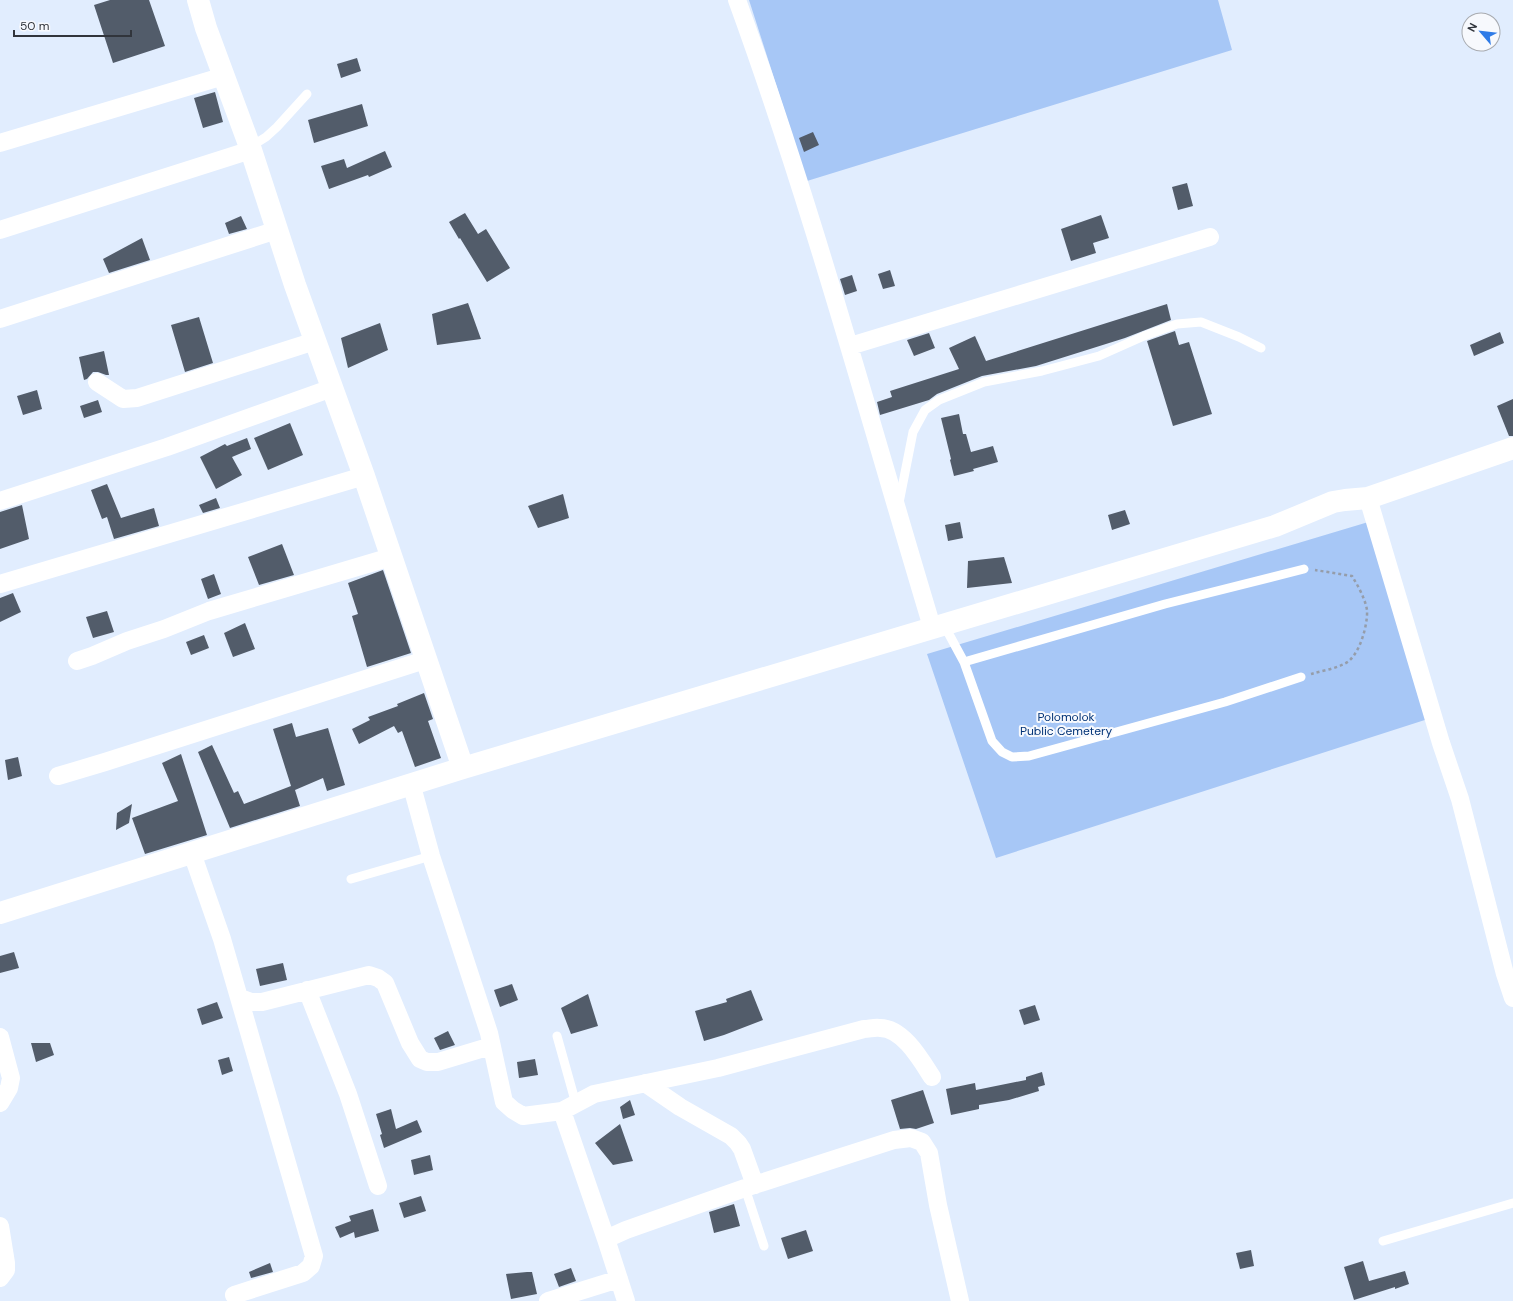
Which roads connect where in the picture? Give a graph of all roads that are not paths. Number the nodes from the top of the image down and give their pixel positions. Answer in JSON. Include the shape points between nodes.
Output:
{"nodes":[{"id":1,"x":198,"y":0,"type":"edge"},
{"id":2,"x":737,"y":0,"type":"edge"},
{"id":3,"x":224,"y":76,"type":"junction"},
{"id":4,"x":307,"y":94,"type":"dead end"},
{"id":5,"x":0,"y":143,"type":"edge"},
{"id":6,"x":250,"y":148,"type":"junction"},
{"id":7,"x":0,"y":230,"type":"edge"},
{"id":8,"x":277,"y":230,"type":"junction"},
{"id":9,"x":1210,"y":237,"type":"dead end"},
{"id":10,"x":0,"y":319,"type":"edge"},
{"id":11,"x":315,"y":341,"type":"junction"},
{"id":12,"x":850,"y":346,"type":"junction"},
{"id":13,"x":1261,"y":348,"type":"dead end"},
{"id":14,"x":97,"y":382,"type":"dead end"},
{"id":15,"x":332,"y":388,"type":"junction"},
{"id":16,"x":1513,"y":448,"type":"edge"},
{"id":17,"x":364,"y":476,"type":"junction"},
{"id":18,"x":1368,"y":498,"type":"junction"},
{"id":19,"x":0,"y":501,"type":"edge"},
{"id":20,"x":897,"y":512,"type":"junction"},
{"id":21,"x":391,"y":557,"type":"junction"},
{"id":22,"x":1304,"y":569,"type":"road end"},
{"id":23,"x":0,"y":584,"type":"edge"},
{"id":24,"x":938,"y":626,"type":"junction"},
{"id":25,"x":425,"y":660,"type":"junction"},
{"id":26,"x":77,"y":661,"type":"dead end"},
{"id":27,"x":964,"y":662,"type":"junction"},
{"id":28,"x":1301,"y":677,"type":"road end"},
{"id":29,"x":463,"y":768,"type":"junction"},
{"id":30,"x":58,"y":776,"type":"dead end"},
{"id":31,"x":411,"y":783,"type":"junction"},
{"id":32,"x":192,"y":853,"type":"junction"},
{"id":33,"x":431,"y":856,"type":"junction"},
{"id":34,"x":351,"y":879,"type":"dead end"},
{"id":35,"x":0,"y":913,"type":"edge"},
{"id":36,"x":307,"y":990,"type":"junction"},
{"id":37,"x":240,"y":998,"type":"junction"},
{"id":38,"x":1513,"y":998,"type":"edge"},
{"id":39,"x":557,"y":1036,"type":"dead end"},
{"id":40,"x":0,"y":1037,"type":"edge"},
{"id":41,"x":491,"y":1046,"type":"junction"},
{"id":42,"x":932,"y":1077,"type":"dead end"},
{"id":43,"x":645,"y":1083,"type":"junction"},
{"id":44,"x":0,"y":1103,"type":"edge"},
{"id":45,"x":569,"y":1108,"type":"junction"},
{"id":46,"x":378,"y":1186,"type":"dead end"},
{"id":47,"x":750,"y":1186,"type":"junction"},
{"id":48,"x":1513,"y":1203,"type":"edge"},
{"id":49,"x":0,"y":1226,"type":"edge"},
{"id":50,"x":606,"y":1238,"type":"junction"},
{"id":51,"x":1383,"y":1241,"type":"dead end"},
{"id":52,"x":764,"y":1246,"type":"dead end"},
{"id":53,"x":0,"y":1278,"type":"edge"},
{"id":54,"x":619,"y":1279,"type":"junction"},
{"id":55,"x":234,"y":1295,"type":"dead end"},
{"id":56,"x":548,"y":1301,"type":"edge"},
{"id":57,"x":626,"y":1301,"type":"edge"},
{"id":58,"x":960,"y":1301,"type":"edge"}],
"edges":[{"from":1,"to":3,"type":"street"},
{"from":2,"to":12,"type":"street","via":[[765,79]]},
{"from":3,"to":5,"type":"street"},
{"from":3,"to":6,"type":"street"},
{"from":4,"to":6,"type":"lane","via":[[278,127]]},
{"from":6,"to":7,"type":"street"},
{"from":6,"to":8,"type":"street"},
{"from":8,"to":10,"type":"street"},
{"from":8,"to":11,"type":"street"},
{"from":9,"to":12,"type":"street"},
{"from":11,"to":14,"type":"street","via":[[137,398],[123,399]]},
{"from":11,"to":15,"type":"street"},
{"from":12,"to":20,"type":"street"},
{"from":13,"to":20,"type":"lane","via":[[1201,322],[1177,324],[1099,356],[1042,371],[984,382],[939,400],[925,410],[913,432]]},
{"from":15,"to":17,"type":"street"},
{"from":15,"to":19,"type":"street","via":[[167,447]]},
{"from":16,"to":18,"type":"street"},
{"from":17,"to":21,"type":"street"},
{"from":17,"to":23,"type":"street"},
{"from":18,"to":24,"type":"street","via":[[1333,502],[1275,526]]},
{"from":18,"to":38,"type":"street","via":[[1460,799]]},
{"from":20,"to":24,"type":"street"},
{"from":21,"to":25,"type":"street"},
{"from":21,"to":26,"type":"street","via":[[208,611]]},
{"from":22,"to":27,"type":"lane","via":[[1165,604]]},
{"from":24,"to":27,"type":"lane"},
{"from":24,"to":29,"type":"street"},
{"from":25,"to":29,"type":"street"},
{"from":25,"to":30,"type":"street"},
{"from":27,"to":28,"type":"lane","via":[[992,741],[1002,752],[1012,757],[1029,756],[1225,702]]},
{"from":29,"to":31,"type":"street"},
{"from":31,"to":32,"type":"street"},
{"from":31,"to":33,"type":"street"},
{"from":32,"to":35,"type":"street"},
{"from":32,"to":37,"type":"street"},
{"from":33,"to":34,"type":"lane"},
{"from":33,"to":41,"type":"street"},
{"from":36,"to":37,"type":"street","via":[[262,1002]]},
{"from":36,"to":41,"type":"street","via":[[369,975],[378,978],[386,983],[410,1043],[420,1059],[427,1062],[438,1062]]},
{"from":36,"to":46,"type":"street","via":[[348,1094]]},
{"from":37,"to":55,"type":"street","via":[[314,1256],[311,1266],[303,1273]]},
{"from":39,"to":45,"type":"lane"},
{"from":40,"to":44,"type":"street","via":[[12,1078]]},
{"from":41,"to":45,"type":"street","via":[[504,1102],[513,1110],[523,1116]]},
{"from":42,"to":43,"type":"street","via":[[915,1050],[896,1033],[881,1028],[864,1029],[718,1068]]},
{"from":43,"to":45,"type":"street","via":[[594,1094]]},
{"from":43,"to":47,"type":"street","via":[[680,1107],[731,1136],[742,1150]]},
{"from":45,"to":50,"type":"street"},
{"from":47,"to":50,"type":"street"},
{"from":47,"to":52,"type":"lane"},
{"from":47,"to":58,"type":"street","via":[[894,1140],[911,1138],[922,1142],[929,1153]]},
{"from":48,"to":51,"type":"lane"},
{"from":49,"to":53,"type":"street","via":[[6,1262],[6,1270]]},
{"from":50,"to":54,"type":"street"},
{"from":54,"to":56,"type":"street"},
{"from":54,"to":57,"type":"street"}]}
